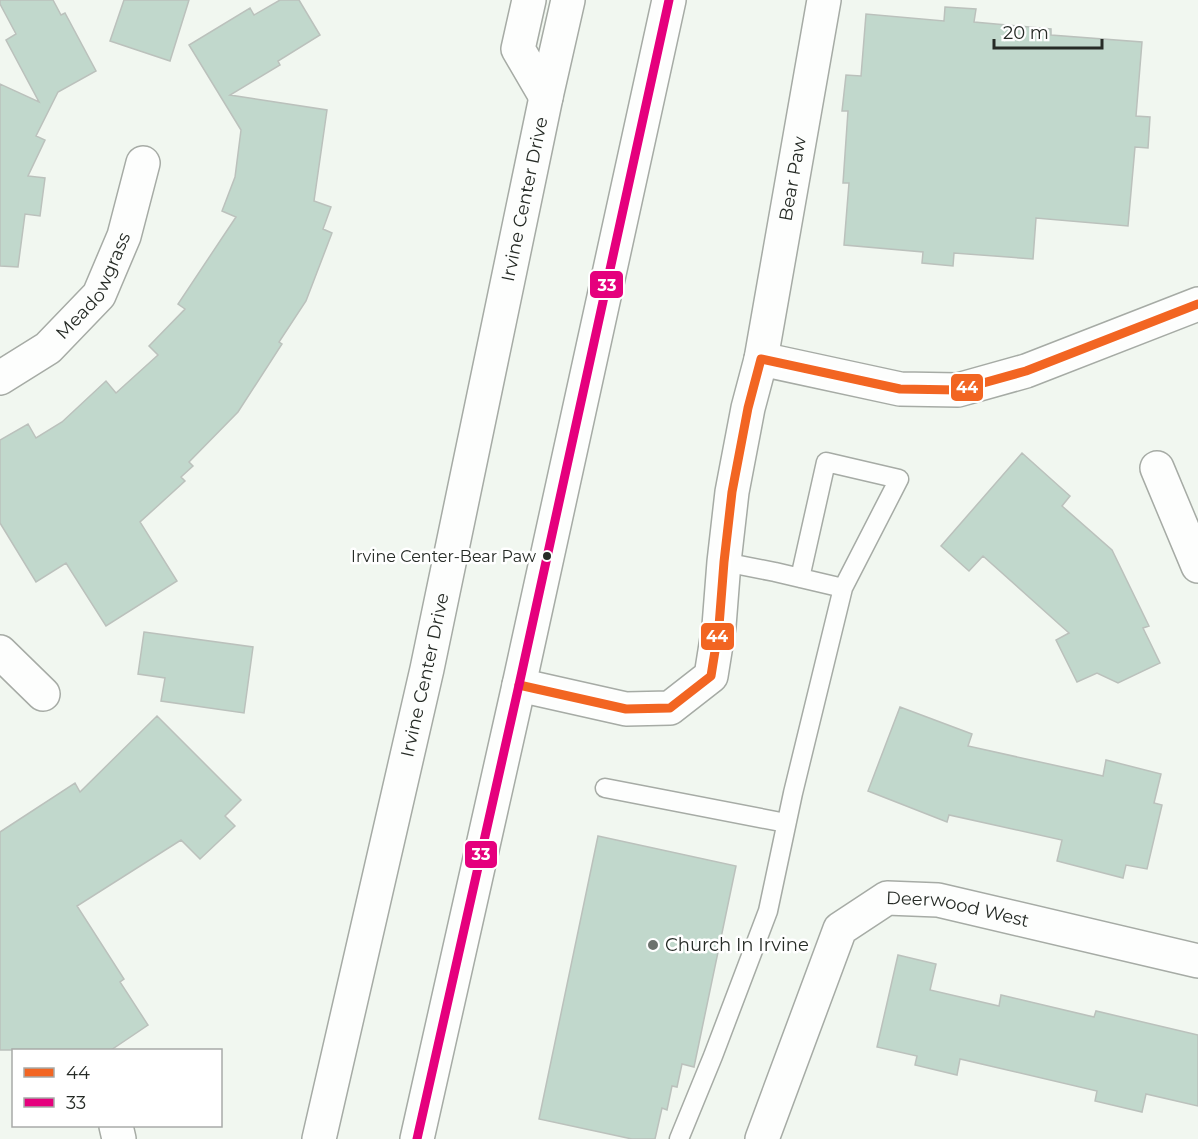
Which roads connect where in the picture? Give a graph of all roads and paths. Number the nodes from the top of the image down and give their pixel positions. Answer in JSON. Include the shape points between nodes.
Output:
{"nodes":[{"id":1,"x":529,"y":0,"type":"edge"},
{"id":2,"x":568,"y":0,"type":"edge"},
{"id":3,"x":669,"y":0,"type":"edge"},
{"id":4,"x":824,"y":0,"type":"edge"},
{"id":5,"x":546,"y":98,"type":"junction"},
{"id":6,"x":143,"y":164,"type":"dead end"},
{"id":7,"x":1198,"y":304,"type":"edge"},
{"id":8,"x":761,"y":359,"type":"junction"},
{"id":9,"x":0,"y":378,"type":"edge"},
{"id":10,"x":1157,"y":468,"type":"dead end"},
{"id":11,"x":724,"y":562,"type":"junction"},
{"id":12,"x":1198,"y":566,"type":"edge"},
{"id":13,"x":800,"y":578,"type":"junction"},
{"id":14,"x":843,"y":588,"type":"junction"},
{"id":15,"x":2,"y":657,"type":"edge"},
{"id":16,"x":519,"y":685,"type":"junction"},
{"id":17,"x":43,"y":694,"type":"dead end"},
{"id":18,"x":605,"y":788,"type":"dead end"},
{"id":19,"x":786,"y":823,"type":"junction"},
{"id":20,"x":1198,"y":962,"type":"edge"},
{"id":21,"x":319,"y":1139,"type":"edge"},
{"id":22,"x":417,"y":1139,"type":"edge"},
{"id":23,"x":679,"y":1139,"type":"edge"},
{"id":24,"x":762,"y":1139,"type":"edge"}],
"edges":[{"from":1,"to":5,"type":"main road","via":[[518,49]]},
{"from":2,"to":5,"type":"main road","name":"Irvine Center Drive"},
{"from":3,"to":16,"type":"main road"},
{"from":4,"to":8,"type":"main road","name":"Bear Paw"},
{"from":5,"to":21,"type":"main road","name":"Irvine Center Drive","via":[[430,657]]},
{"from":6,"to":9,"type":"main road","name":"Meadowgrass","via":[[124,236],[99,296],[48,348]]},
{"from":7,"to":8,"type":"main road","via":[[1026,371],[958,390],[900,389]]},
{"from":8,"to":11,"type":"main road","name":"Bear Paw","via":[[732,492]]},
{"from":10,"to":12,"type":"main road"},
{"from":11,"to":13,"type":"lane"},
{"from":11,"to":16,"type":"main road","name":"Bear Paw","via":[[711,676],[670,708],[626,709]]},
{"from":13,"to":14,"type":"lane"},
{"from":13,"to":14,"type":"lane","via":[[826,462],[898,478]]},
{"from":14,"to":19,"type":"lane"},
{"from":15,"to":17,"type":"main road"},
{"from":16,"to":22,"type":"main road"},
{"from":18,"to":19,"type":"lane"},
{"from":19,"to":23,"type":"lane","via":[[768,911]]},
{"from":20,"to":24,"type":"main road","name":"Deerwood West","via":[[938,900],[886,898],[840,929]]}]}
